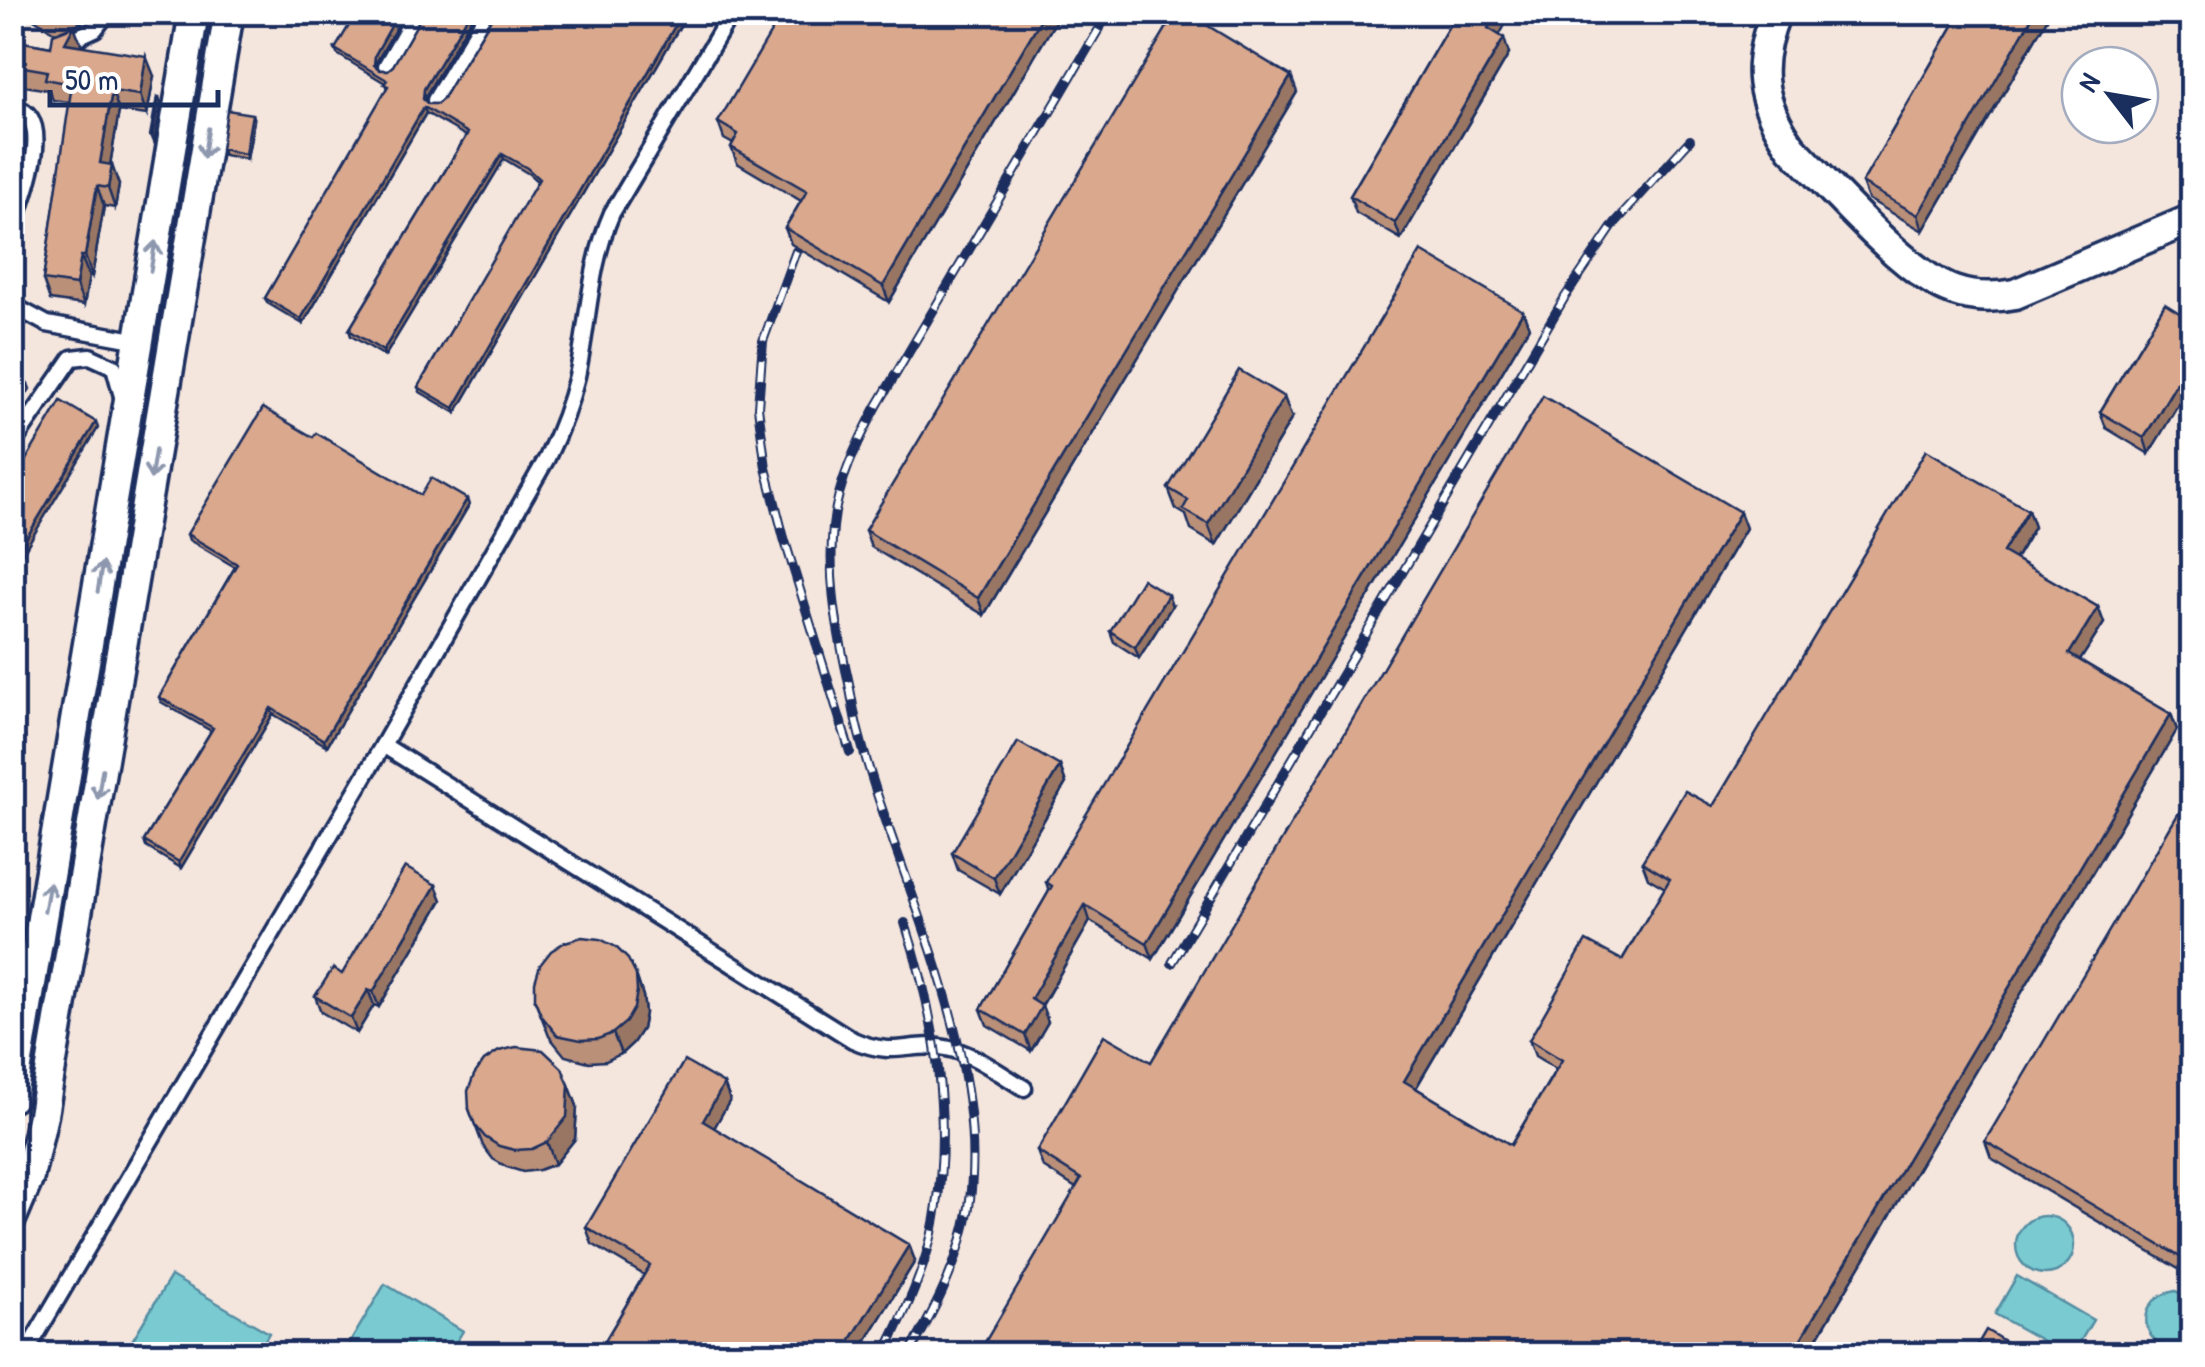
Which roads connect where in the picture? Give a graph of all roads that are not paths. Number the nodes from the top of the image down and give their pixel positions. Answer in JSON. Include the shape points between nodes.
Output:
{"nodes":[{"id":1,"x":108,"y":12,"type":"edge"},
{"id":2,"x":194,"y":12,"type":"edge"},
{"id":3,"x":229,"y":12,"type":"edge"},
{"id":4,"x":417,"y":12,"type":"edge"},
{"id":5,"x":488,"y":12,"type":"edge"},
{"id":6,"x":732,"y":12,"type":"edge"},
{"id":7,"x":1776,"y":12,"type":"edge"},
{"id":8,"x":44,"y":47,"type":"edge"},
{"id":9,"x":188,"y":51,"type":"junction"},
{"id":10,"x":220,"y":57,"type":"junction"},
{"id":11,"x":386,"y":66,"type":"edge"},
{"id":12,"x":436,"y":100,"type":"edge"},
{"id":13,"x":12,"y":107,"type":"edge"},
{"id":14,"x":2192,"y":219,"type":"edge"},
{"id":15,"x":12,"y":232,"type":"edge"},
{"id":16,"x":12,"y":305,"type":"edge"},
{"id":17,"x":139,"y":340,"type":"junction"},
{"id":18,"x":172,"y":346,"type":"junction"},
{"id":19,"x":127,"y":415,"type":"junction"},
{"id":20,"x":12,"y":445,"type":"edge"},
{"id":21,"x":383,"y":745,"type":"junction"},
{"id":22,"x":54,"y":853,"type":"junction"},
{"id":23,"x":87,"y":859,"type":"junction"},
{"id":24,"x":1024,"y":1088,"type":"dead end"},
{"id":25,"x":12,"y":1097,"type":"edge"},
{"id":26,"x":12,"y":1217,"type":"edge"},
{"id":27,"x":25,"y":1354,"type":"edge"}],
"edges":[{"from":1,"to":8,"type":"lane","via":[[95,29]]},
{"from":2,"to":9,"type":"street"},
{"from":3,"to":10,"type":"street"},
{"from":4,"to":11,"type":"lane"},
{"from":5,"to":12,"type":"lane"},
{"from":6,"to":21,"type":"lane","via":[[600,239],[566,417]]},
{"from":7,"to":14,"type":"street","via":[[1762,82],[1777,126],[1908,264],[1952,291],[2015,294]]},
{"from":9,"to":10,"type":"lane"},
{"from":17,"to":9,"type":"street","one_way":true},
{"from":10,"to":18,"type":"street","one_way":true},
{"from":13,"to":15,"type":"lane","via":[[34,120],[38,140]]},
{"from":16,"to":17,"type":"lane","via":[[47,324]]},
{"from":17,"to":18,"type":"street"},
{"from":17,"to":19,"type":"street"},
{"from":18,"to":23,"type":"street","one_way":true},
{"from":19,"to":20,"type":"lane","via":[[114,366],[90,356],[72,358]]},
{"from":22,"to":19,"type":"street","one_way":true},
{"from":21,"to":24,"type":"lane","via":[[853,1040],[885,1051],[945,1047]]},
{"from":21,"to":27,"type":"lane"},
{"from":22,"to":23,"type":"lane"},
{"from":25,"to":22,"type":"street","one_way":true},
{"from":23,"to":26,"type":"street"}]}
